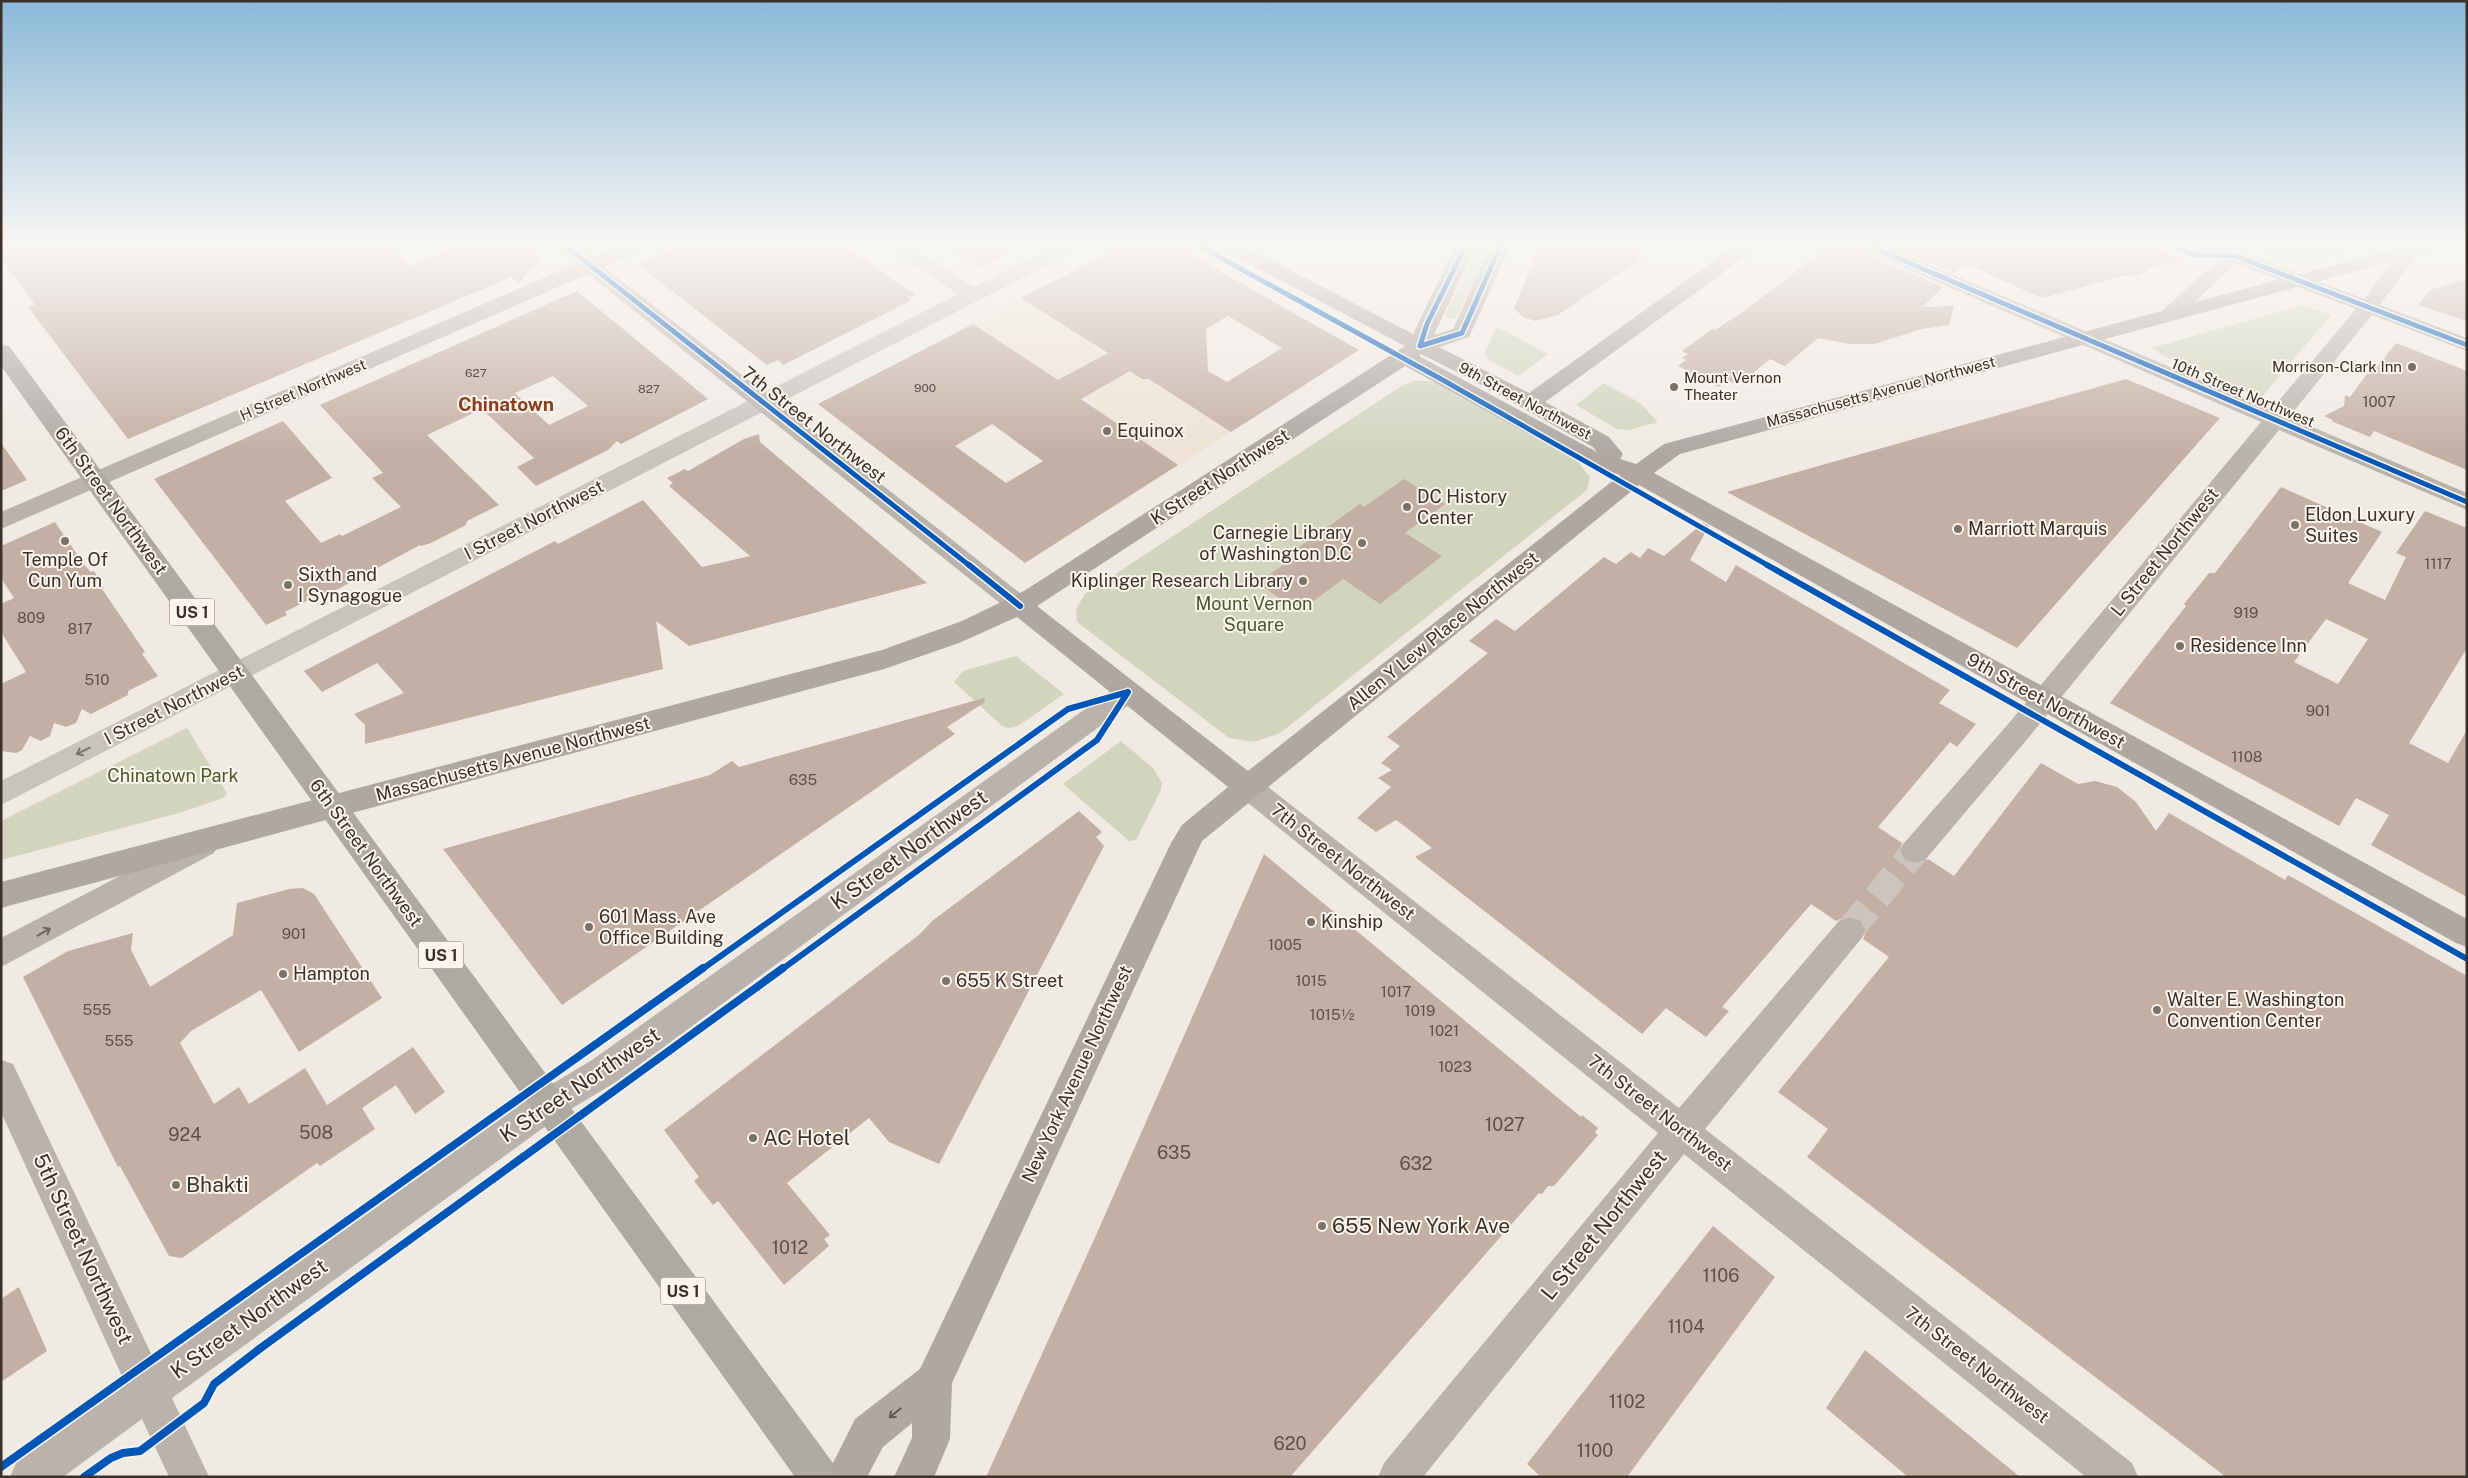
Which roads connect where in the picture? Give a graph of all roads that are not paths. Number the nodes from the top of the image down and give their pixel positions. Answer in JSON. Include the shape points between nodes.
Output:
{"nodes":[{"id":1,"x":473,"y":316,"type":"edge"},
{"id":2,"x":654,"y":316,"type":"edge"},
{"id":3,"x":932,"y":316,"type":"edge"},
{"id":4,"x":1351,"y":316,"type":"edge"},
{"id":5,"x":1430,"y":316,"type":"edge"},
{"id":6,"x":1470,"y":316,"type":"edge"},
{"id":7,"x":1650,"y":316,"type":"edge"},
{"id":8,"x":2033,"y":316,"type":"edge"},
{"id":9,"x":2163,"y":316,"type":"edge"},
{"id":10,"x":2361,"y":316,"type":"edge"},
{"id":11,"x":2391,"y":316,"type":"edge"},
{"id":12,"x":2085,"y":338,"type":"junction"},
{"id":13,"x":2467,"y":345,"type":"edge"},
{"id":14,"x":1,"y":351,"type":"edge"},
{"id":15,"x":1412,"y":351,"type":"junction"},
{"id":16,"x":1530,"y":402,"type":"junction"},
{"id":17,"x":762,"y":403,"type":"junction"},
{"id":18,"x":2275,"y":420,"type":"junction"},
{"id":19,"x":1631,"y":471,"type":"junction"},
{"id":20,"x":96,"y":480,"type":"junction"},
{"id":21,"x":2467,"y":502,"type":"edge"},
{"id":22,"x":1,"y":521,"type":"edge"},
{"id":23,"x":1020,"y":606,"type":"junction"},
{"id":24,"x":236,"y":673,"type":"junction"},
{"id":25,"x":1128,"y":692,"type":"junction"},
{"id":26,"x":2044,"y":700,"type":"junction"},
{"id":27,"x":1248,"y":787,"type":"junction"},
{"id":28,"x":1,"y":794,"type":"edge"},
{"id":29,"x":332,"y":807,"type":"junction"},
{"id":30,"x":212,"y":839,"type":"junction"},
{"id":31,"x":1916,"y":851,"type":"tunnel mouth"},
{"id":32,"x":1,"y":896,"type":"edge"},
{"id":33,"x":1850,"y":930,"type":"tunnel mouth"},
{"id":34,"x":2467,"y":934,"type":"edge"},
{"id":35,"x":1,"y":954,"type":"edge"},
{"id":36,"x":1,"y":1075,"type":"edge"},
{"id":37,"x":549,"y":1104,"type":"junction"},
{"id":38,"x":1682,"y":1130,"type":"junction"},
{"id":39,"x":933,"y":1382,"type":"junction"},
{"id":40,"x":150,"y":1391,"type":"junction"},
{"id":41,"x":30,"y":1477,"type":"edge"},
{"id":42,"x":190,"y":1477,"type":"edge"},
{"id":43,"x":818,"y":1477,"type":"edge"},
{"id":44,"x":846,"y":1477,"type":"edge"},
{"id":45,"x":914,"y":1477,"type":"edge"},
{"id":46,"x":1398,"y":1477,"type":"edge"},
{"id":47,"x":2118,"y":1477,"type":"edge"}],
"edges":[{"from":1,"to":20,"type":"main road","name":"H Street Northwest"},
{"from":2,"to":17,"type":"main road","name":"7th Street Northwest"},
{"from":3,"to":17,"type":"street","name":"I Street Northwest"},
{"from":4,"to":15,"type":"main road","name":"9th Street Northwest"},
{"from":5,"to":15,"type":"main road"},
{"from":6,"to":15,"type":"main road","via":[[1462,333]]},
{"from":7,"to":16,"type":"main road"},
{"from":8,"to":12,"type":"main road","name":"10th Street Northwest"},
{"from":9,"to":12,"type":"main road","name":"Massachusetts Avenue Northwest"},
{"from":10,"to":18,"type":"main road","name":"L Street Northwest"},
{"from":11,"to":13,"type":"highway"},
{"from":12,"to":18,"type":"main road","name":"10th Street Northwest"},
{"from":12,"to":19,"type":"main road","name":"Massachusetts Avenue Northwest","via":[[1680,446]]},
{"from":14,"to":20,"type":"highway","name":"6th Street Northwest","number":"US 1"},
{"from":15,"to":16,"type":"main road","name":"9th Street Northwest","via":[[1473,371]]},
{"from":15,"to":19,"type":"main road","name":"9th Street Northwest","via":[[1586,456]]},
{"from":15,"to":23,"type":"main road","name":"K Street Northwest"},
{"from":16,"to":19,"type":"main road","name":"9th Street Northwest","via":[[1601,442]]},
{"from":17,"to":23,"type":"main road","name":"7th Street Northwest"},
{"from":17,"to":24,"type":"street","name":"I Street Northwest"},
{"from":18,"to":21,"type":"main road","name":"10th Street Northwest"},
{"from":18,"to":26,"type":"main road","name":"L Street Northwest"},
{"from":19,"to":26,"type":"main road","name":"9th Street Northwest"},
{"from":19,"to":27,"type":"main road","name":"Allen Y Lew Place Northwest"},
{"from":20,"to":22,"type":"main road","name":"H Street Northwest"},
{"from":20,"to":24,"type":"highway","name":"6th Street Northwest","number":"US 1"},
{"from":23,"to":25,"type":"main road","name":"7th Street Northwest"},
{"from":23,"to":29,"type":"main road","name":"Massachusetts Avenue Northwest","via":[[963,632],[884,660]]},
{"from":24,"to":28,"type":"street","name":"I Street Northwest","one_way":true},
{"from":24,"to":29,"type":"highway","name":"6th Street Northwest","number":"US 1"},
{"from":25,"to":27,"type":"main road","name":"7th Street Northwest"},
{"from":25,"to":37,"type":"main road","name":"K Street Northwest","via":[[604,1072]]},
{"from":26,"to":31,"type":"main road","name":"L Street Northwest"},
{"from":26,"to":34,"type":"main road","name":"9th Street Northwest"},
{"from":27,"to":38,"type":"main road","name":"7th Street Northwest"},
{"from":27,"to":39,"type":"main road","name":"New York Avenue Northwest","via":[[1192,833],[1181,852]]},
{"from":29,"to":30,"type":"main road","name":"Massachusetts Avenue Northwest"},
{"from":29,"to":37,"type":"highway","name":"6th Street Northwest","number":"US 1"},
{"from":30,"to":32,"type":"main road","name":"Massachusetts Avenue Northwest"},
{"from":35,"to":30,"type":"main road","one_way":true},
{"from":33,"to":38,"type":"main road","name":"L Street Northwest"},
{"from":36,"to":40,"type":"main road","name":"5th Street Northwest"},
{"from":37,"to":40,"type":"main road","name":"K Street Northwest"},
{"from":37,"to":43,"type":"highway","name":"6th Street Northwest","number":"US 1"},
{"from":38,"to":46,"type":"main road","name":"L Street Northwest"},
{"from":38,"to":47,"type":"main road","name":"7th Street Northwest"},
{"from":39,"to":44,"type":"main road","name":"New York Avenue Northwest","one_way":true,"via":[[869,1433]]},
{"from":39,"to":45,"type":"main road","name":"New York Avenue Northwest","via":[[931,1439]]},
{"from":40,"to":41,"type":"main road","name":"K Street Northwest"},
{"from":40,"to":42,"type":"main road","name":"5th Street Northwest"}]}
